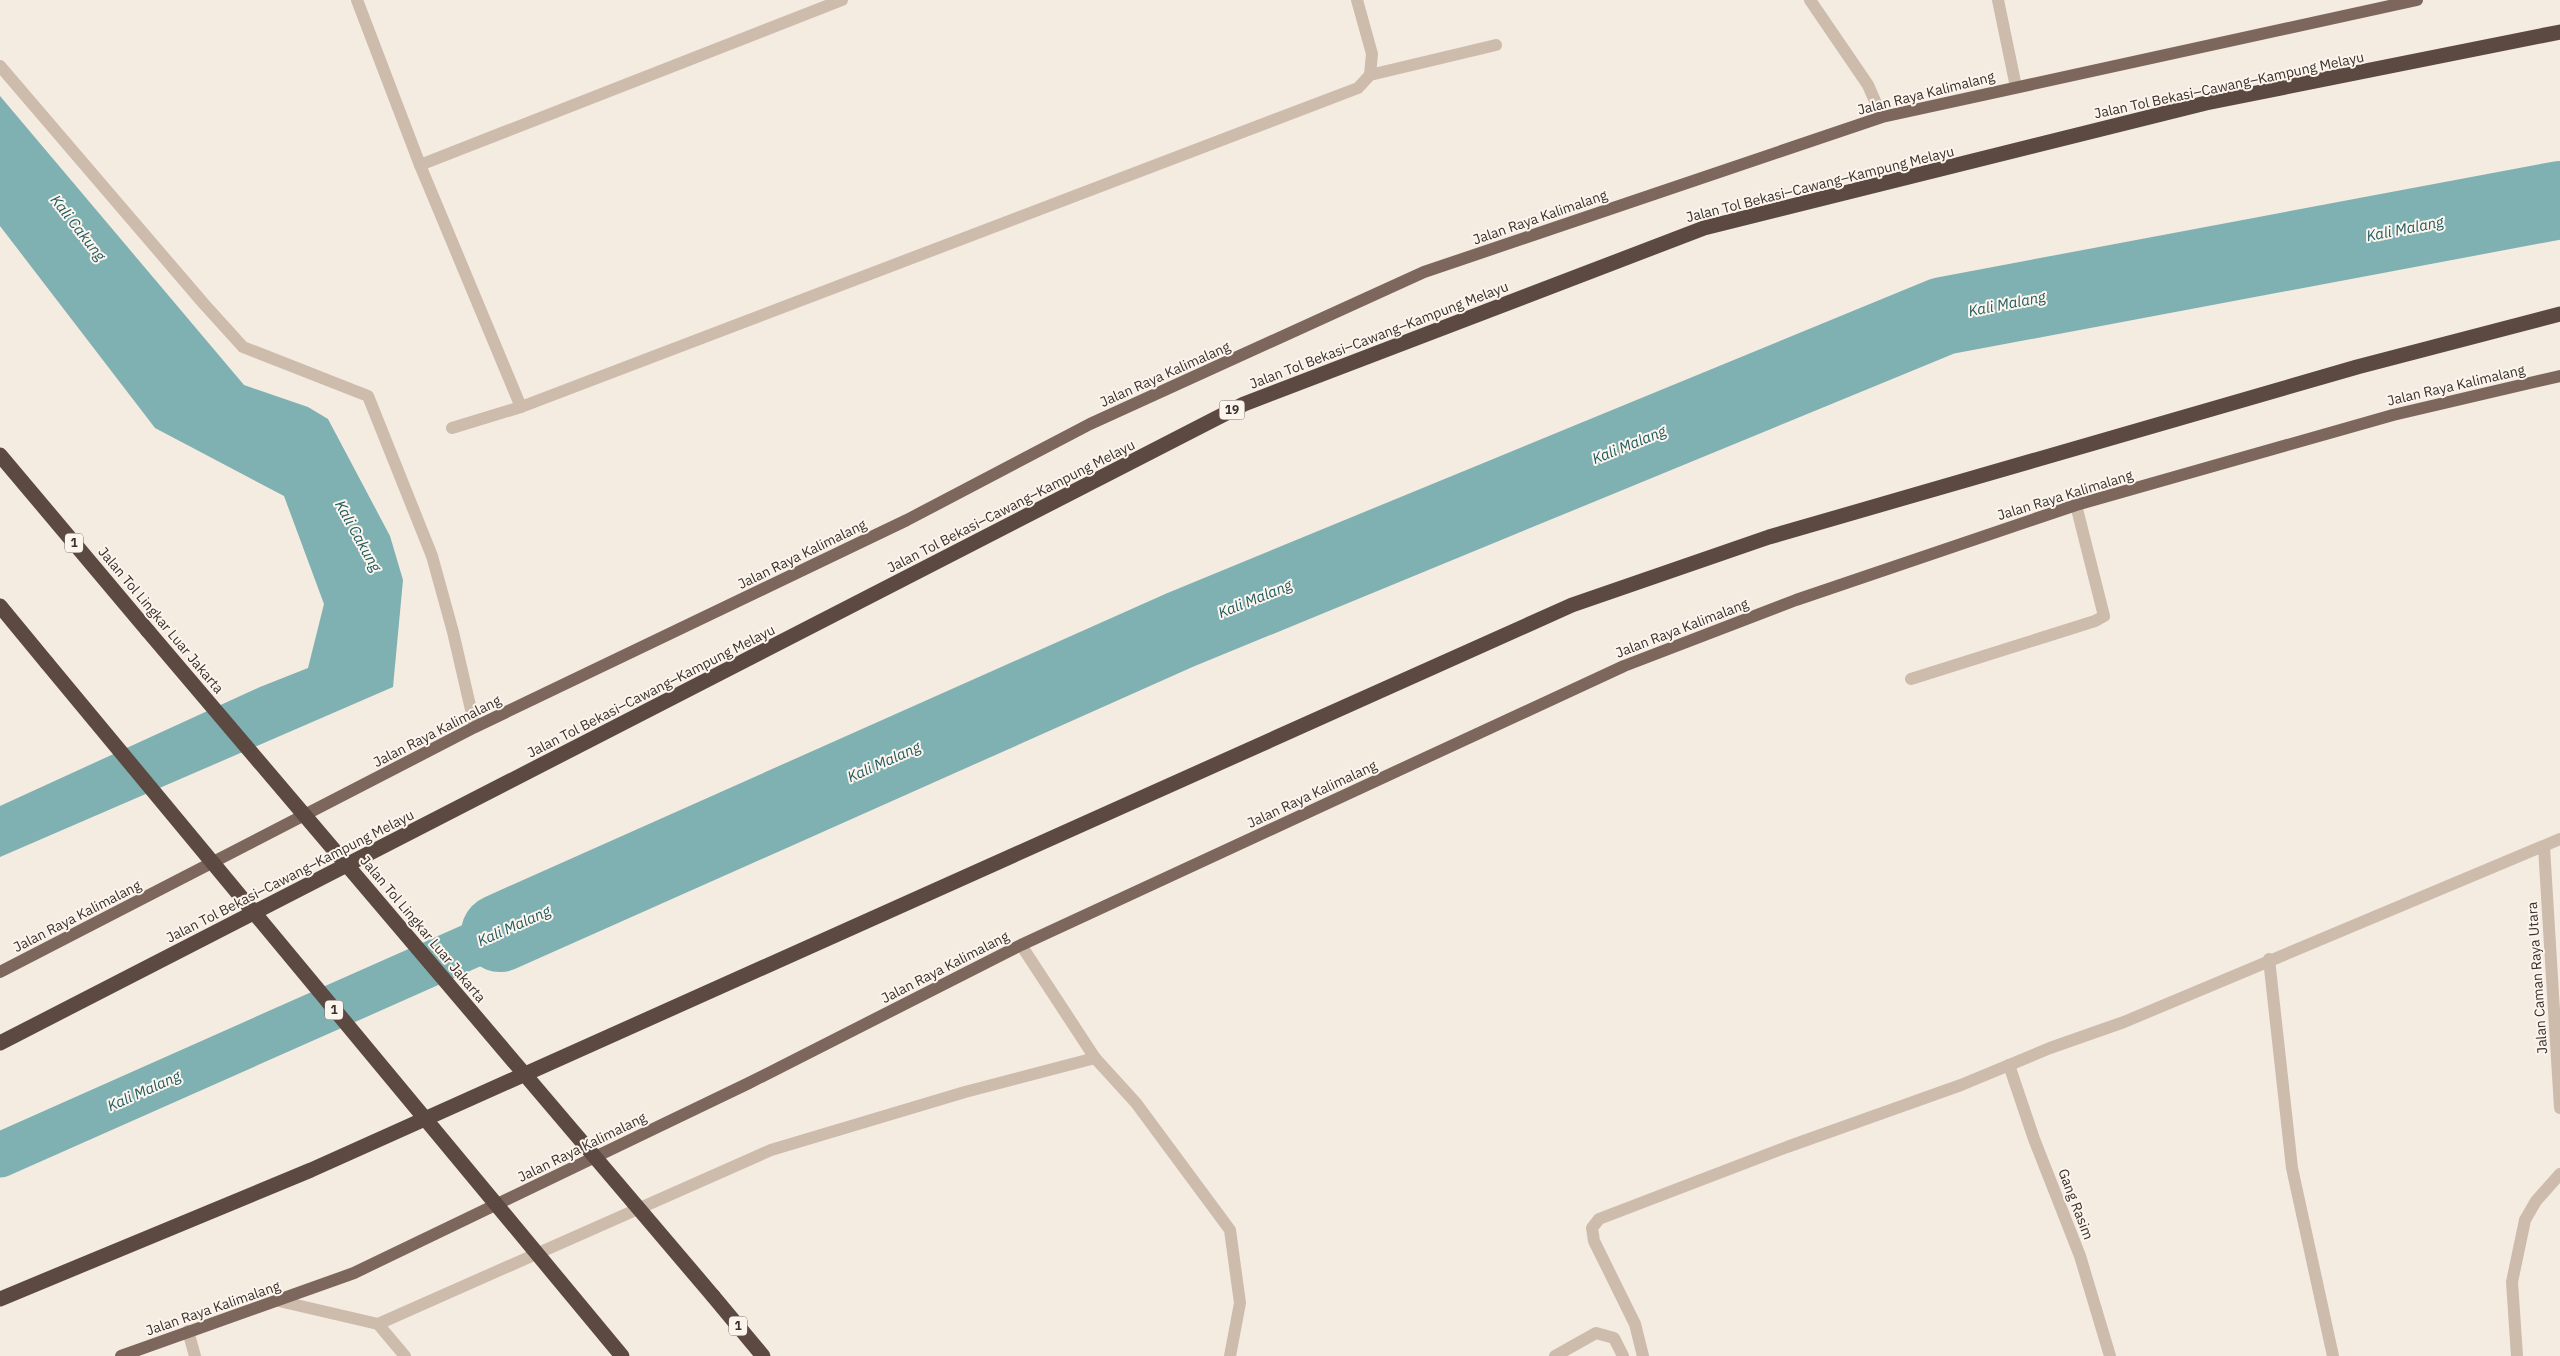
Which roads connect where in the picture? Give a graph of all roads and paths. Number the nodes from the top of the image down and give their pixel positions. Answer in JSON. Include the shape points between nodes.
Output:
{"nodes":[{"id":1,"x":358,"y":0,"type":"edge"},
{"id":2,"x":842,"y":0,"type":"edge"},
{"id":3,"x":1357,"y":0,"type":"edge"},
{"id":4,"x":1810,"y":0,"type":"edge"},
{"id":5,"x":1998,"y":0,"type":"edge"},
{"id":6,"x":2417,"y":0,"type":"edge"},
{"id":7,"x":2560,"y":32,"type":"edge"},
{"id":8,"x":1496,"y":45,"type":"dead end"},
{"id":9,"x":0,"y":66,"type":"edge"},
{"id":10,"x":1370,"y":75,"type":"junction"},
{"id":11,"x":2016,"y":87,"type":"junction"},
{"id":12,"x":1882,"y":117,"type":"junction"},
{"id":13,"x":420,"y":165,"type":"junction"},
{"id":14,"x":2560,"y":314,"type":"edge"},
{"id":15,"x":2560,"y":376,"type":"edge"},
{"id":16,"x":522,"y":407,"type":"junction"},
{"id":17,"x":452,"y":428,"type":"dead end"},
{"id":18,"x":0,"y":455,"type":"edge"},
{"id":19,"x":2076,"y":505,"type":"junction"},
{"id":20,"x":0,"y":606,"type":"edge"},
{"id":21,"x":1911,"y":678,"type":"dead end"},
{"id":22,"x":475,"y":727,"type":"junction"},
{"id":23,"x":2560,"y":839,"type":"edge"},
{"id":24,"x":2544,"y":847,"type":"junction"},
{"id":25,"x":1021,"y":945,"type":"junction"},
{"id":26,"x":2269,"y":959,"type":"junction"},
{"id":27,"x":0,"y":972,"type":"edge"},
{"id":28,"x":0,"y":1043,"type":"edge"},
{"id":29,"x":1095,"y":1058,"type":"junction"},
{"id":30,"x":2009,"y":1065,"type":"junction"},
{"id":31,"x":2560,"y":1108,"type":"edge"},
{"id":32,"x":2560,"y":1174,"type":"edge"},
{"id":33,"x":0,"y":1299,"type":"edge"},
{"id":34,"x":279,"y":1301,"type":"junction"},
{"id":35,"x":378,"y":1324,"type":"junction"},
{"id":36,"x":188,"y":1331,"type":"junction"},
{"id":37,"x":121,"y":1356,"type":"edge"},
{"id":38,"x":195,"y":1356,"type":"edge"},
{"id":39,"x":405,"y":1356,"type":"edge"},
{"id":40,"x":622,"y":1356,"type":"edge"},
{"id":41,"x":763,"y":1356,"type":"edge"},
{"id":42,"x":1230,"y":1356,"type":"edge"},
{"id":43,"x":1555,"y":1356,"type":"edge"},
{"id":44,"x":1623,"y":1356,"type":"edge"},
{"id":45,"x":1642,"y":1356,"type":"edge"},
{"id":46,"x":2110,"y":1356,"type":"edge"},
{"id":47,"x":2333,"y":1356,"type":"edge"},
{"id":48,"x":2517,"y":1356,"type":"edge"}],
"edges":[{"from":1,"to":13,"type":"street"},
{"from":2,"to":13,"type":"street"},
{"from":3,"to":10,"type":"street","via":[[1372,54]]},
{"from":4,"to":12,"type":"street","via":[[1868,85]]},
{"from":5,"to":11,"type":"street"},
{"from":6,"to":11,"type":"main road","name":"Jalan Raya Kalimalang"},
{"from":7,"to":28,"type":"highway","name":"Jalan Tol Bekasi–Cawang–Kampung Melayu","number":"19","bridge":true,"via":[[2206,104],[1704,228],[1244,404]]},
{"from":8,"to":10,"type":"street"},
{"from":9,"to":22,"type":"street","via":[[243,346],[368,396],[432,556]]},
{"from":10,"to":16,"type":"street","via":[[1358,88]]},
{"from":11,"to":12,"type":"main road","name":"Jalan Raya Kalimalang"},
{"from":12,"to":22,"type":"main road","name":"Jalan Raya Kalimalang","via":[[1424,272],[1090,424],[907,520]]},
{"from":13,"to":16,"type":"street"},
{"from":14,"to":33,"type":"highway","bridge":true,"via":[[2348,369],[1768,537],[1572,605],[311,1170]]},
{"from":15,"to":19,"type":"main road","name":"Jalan Raya Kalimalang","via":[[2392,415]]},
{"from":16,"to":17,"type":"street"},
{"from":18,"to":41,"type":"highway","name":"Jalan Tol Lingkar Luar Jakarta","number":"1","bridge":true},
{"from":19,"to":21,"type":"street","via":[[2104,616]]},
{"from":19,"to":25,"type":"main road","name":"Jalan Raya Kalimalang","via":[[1796,600],[1624,666]]},
{"from":20,"to":40,"type":"highway","number":"1","bridge":true},
{"from":22,"to":27,"type":"main road","name":"Jalan Raya Kalimalang"},
{"from":23,"to":24,"type":"street"},
{"from":24,"to":26,"type":"street"},
{"from":24,"to":31,"type":"street","name":"Jalan Caman Raya Utara"},
{"from":25,"to":29,"type":"street"},
{"from":25,"to":34,"type":"main road","name":"Jalan Raya Kalimalang","via":[[749,1083],[354,1274]]},
{"from":26,"to":30,"type":"street","via":[[2124,1022]]},
{"from":26,"to":47,"type":"street","via":[[2292,1168]]},
{"from":29,"to":35,"type":"street","via":[[965,1092],[771,1150]]},
{"from":29,"to":42,"type":"street","via":[[1136,1103],[1230,1230],[1240,1303]]},
{"from":30,"to":45,"type":"street","via":[[1599,1218],[1592,1228],[1594,1241],[1629,1310]]},
{"from":30,"to":46,"type":"street","name":"Gang Rasim","via":[[2080,1256]]},
{"from":32,"to":48,"type":"street","via":[[2536,1201],[2525,1220],[2512,1282]]},
{"from":34,"to":35,"type":"street"},
{"from":34,"to":36,"type":"main road","name":"Jalan Raya Kalimalang"},
{"from":35,"to":39,"type":"street"},
{"from":36,"to":37,"type":"main road","name":"Jalan Raya Kalimalang"},
{"from":36,"to":38,"type":"street"},
{"from":43,"to":44,"type":"street","via":[[1596,1332],[1614,1338]]}]}
